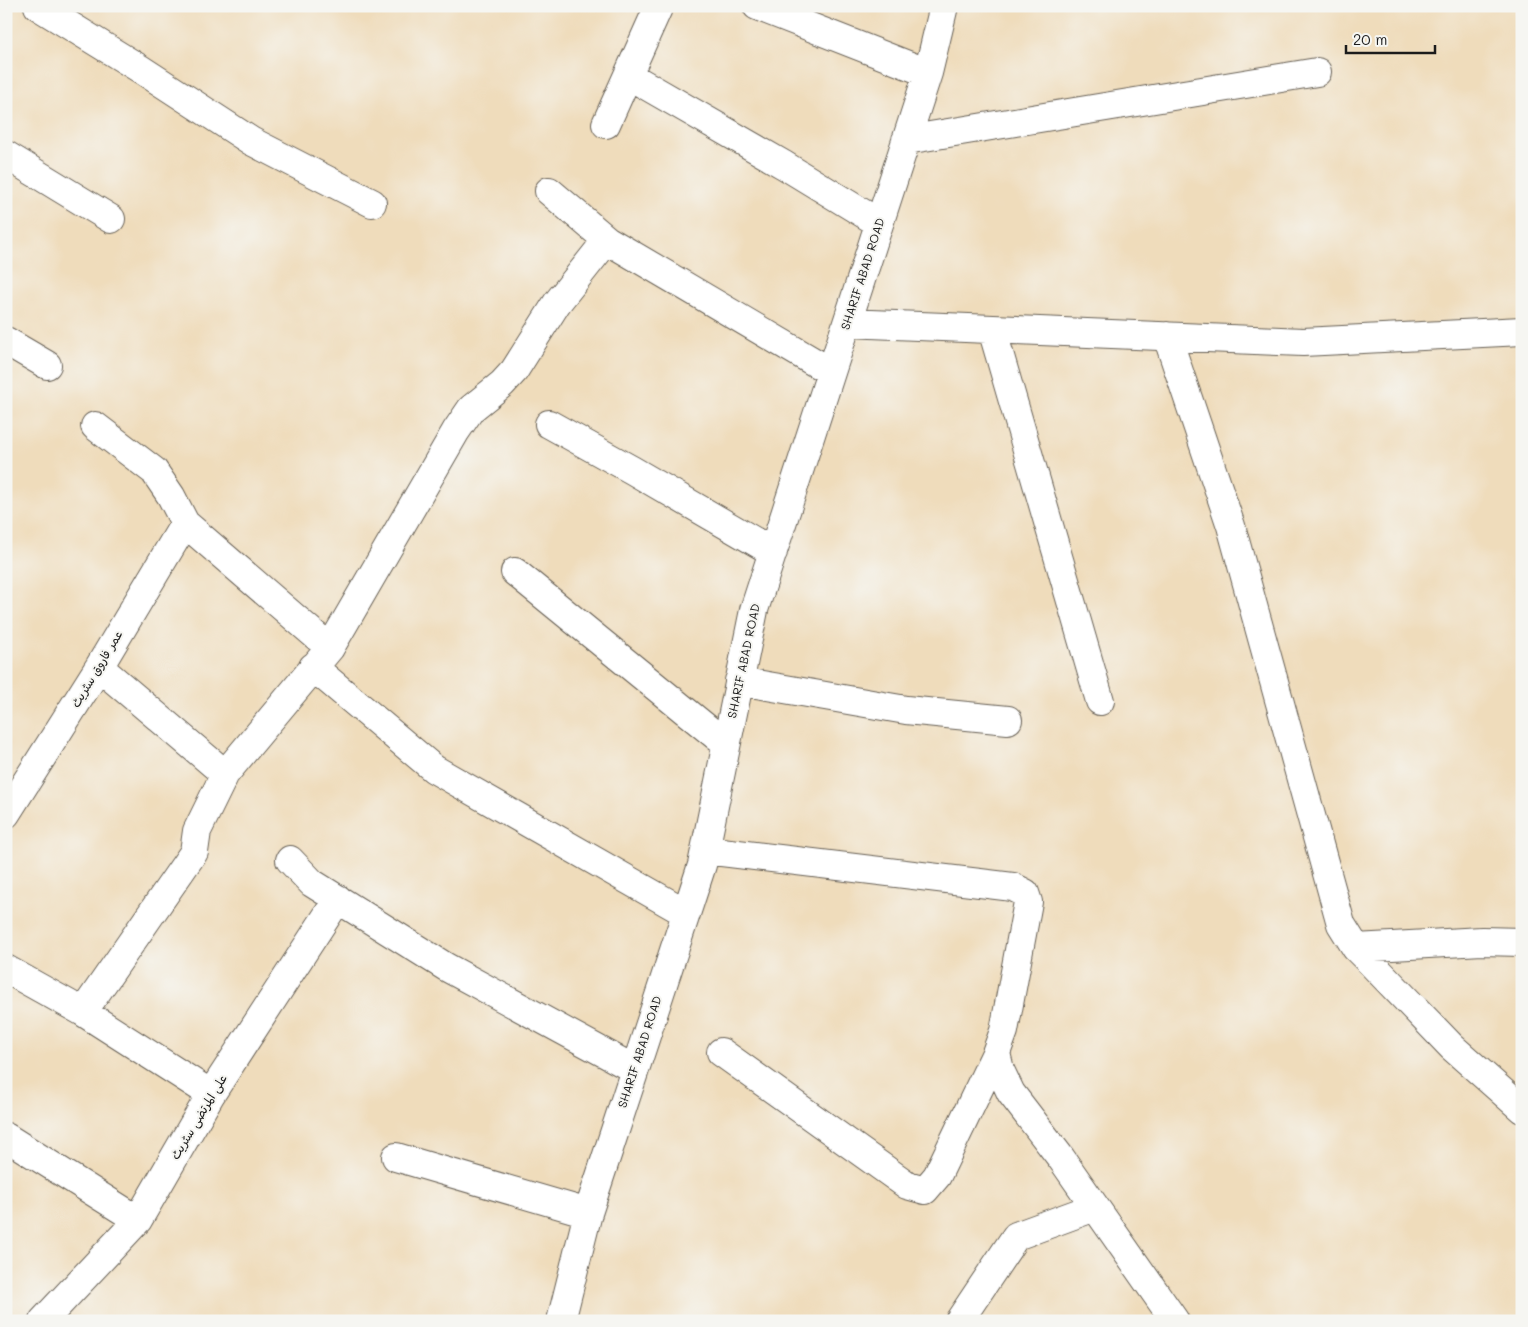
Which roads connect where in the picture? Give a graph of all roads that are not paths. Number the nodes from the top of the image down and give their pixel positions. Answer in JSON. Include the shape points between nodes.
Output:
{"nodes":[{"id":1,"x":38,"y":6,"type":"edge"},
{"id":2,"x":756,"y":6,"type":"edge"},
{"id":3,"x":655,"y":7,"type":"edge"},
{"id":4,"x":949,"y":7,"type":"edge"},
{"id":5,"x":1317,"y":72,"type":"dead end"},
{"id":6,"x":928,"y":73,"type":"junction"},
{"id":7,"x":628,"y":75,"type":"junction"},
{"id":8,"x":606,"y":124,"type":"dead end"},
{"id":9,"x":906,"y":140,"type":"junction"},
{"id":10,"x":6,"y":155,"type":"edge"},
{"id":11,"x":549,"y":191,"type":"dead end"},
{"id":12,"x":372,"y":203,"type":"dead end"},
{"id":13,"x":111,"y":220,"type":"dead end"},
{"id":14,"x":879,"y":223,"type":"junction"},
{"id":15,"x":608,"y":240,"type":"junction"},
{"id":16,"x":847,"y":323,"type":"junction"},
{"id":17,"x":992,"y":329,"type":"junction"},
{"id":18,"x":1522,"y":331,"type":"edge"},
{"id":19,"x":1167,"y":336,"type":"junction"},
{"id":20,"x":6,"y":341,"type":"edge"},
{"id":21,"x":47,"y":365,"type":"dead end"},
{"id":22,"x":831,"y":372,"type":"junction"},
{"id":23,"x":549,"y":424,"type":"dead end"},
{"id":24,"x":95,"y":426,"type":"dead end"},
{"id":25,"x":184,"y":522,"type":"junction"},
{"id":26,"x":773,"y":552,"type":"junction"},
{"id":27,"x":514,"y":572,"type":"dead end"},
{"id":28,"x":321,"y":658,"type":"junction"},
{"id":29,"x":99,"y":667,"type":"junction"},
{"id":30,"x":739,"y":680,"type":"junction"},
{"id":31,"x":1100,"y":701,"type":"dead end"},
{"id":32,"x":1008,"y":720,"type":"dead end"},
{"id":33,"x":726,"y":744,"type":"junction"},
{"id":34,"x":225,"y":774,"type":"junction"},
{"id":35,"x":6,"y":814,"type":"edge"},
{"id":36,"x":705,"y":850,"type":"junction"},
{"id":37,"x":290,"y":860,"type":"dead end"},
{"id":38,"x":338,"y":899,"type":"junction"},
{"id":39,"x":686,"y":913,"type":"junction"},
{"id":40,"x":1522,"y":942,"type":"edge"},
{"id":41,"x":1356,"y":948,"type":"junction"},
{"id":42,"x":6,"y":969,"type":"edge"},
{"id":43,"x":83,"y":1012,"type":"junction"},
{"id":44,"x":722,"y":1052,"type":"dead end"},
{"id":45,"x":996,"y":1053,"type":"junction"},
{"id":46,"x":634,"y":1068,"type":"junction"},
{"id":47,"x":211,"y":1094,"type":"junction"},
{"id":48,"x":1522,"y":1109,"type":"edge"},
{"id":49,"x":6,"y":1137,"type":"edge"},
{"id":50,"x":396,"y":1157,"type":"dead end"},
{"id":51,"x":1095,"y":1207,"type":"junction"},
{"id":52,"x":588,"y":1213,"type":"junction"},
{"id":53,"x":138,"y":1220,"type":"junction"},
{"id":54,"x":43,"y":1321,"type":"edge"},
{"id":55,"x":561,"y":1321,"type":"edge"},
{"id":56,"x":959,"y":1321,"type":"edge"},
{"id":57,"x":1176,"y":1321,"type":"edge"}],
"edges":[{"from":1,"to":12,"type":"street","via":[[251,141]]},
{"from":2,"to":6,"type":"street"},
{"from":3,"to":7,"type":"street"},
{"from":4,"to":6,"type":"street","name":"SHARIF ABAD ROAD"},
{"from":5,"to":9,"type":"street"},
{"from":6,"to":9,"type":"street","name":"SHARIF ABAD ROAD"},
{"from":7,"to":8,"type":"street"},
{"from":7,"to":14,"type":"street"},
{"from":9,"to":14,"type":"street","name":"SHARIF ABAD ROAD"},
{"from":10,"to":13,"type":"street"},
{"from":11,"to":15,"type":"street"},
{"from":14,"to":16,"type":"street","name":"SHARIF ABAD ROAD"},
{"from":15,"to":22,"type":"street"},
{"from":15,"to":28,"type":"street","via":[[557,303],[514,372],[471,409]]},
{"from":16,"to":17,"type":"street"},
{"from":16,"to":22,"type":"street","name":"SHARIF ABAD ROAD"},
{"from":17,"to":19,"type":"street"},
{"from":17,"to":31,"type":"street"},
{"from":18,"to":19,"type":"street","via":[[1303,342]]},
{"from":19,"to":41,"type":"street","via":[[1231,526],[1341,924]]},
{"from":20,"to":21,"type":"street"},
{"from":22,"to":26,"type":"street","name":"SHARIF ABAD ROAD"},
{"from":23,"to":26,"type":"street"},
{"from":24,"to":25,"type":"street","via":[[154,471]]},
{"from":25,"to":28,"type":"street"},
{"from":25,"to":29,"type":"street","name":"عمر فاروق سٹریٹ"},
{"from":26,"to":30,"type":"street","name":"SHARIF ABAD ROAD","via":[[754,610]]},
{"from":27,"to":33,"type":"street"},
{"from":28,"to":34,"type":"street"},
{"from":28,"to":39,"type":"street","via":[[434,769]]},
{"from":29,"to":34,"type":"street"},
{"from":29,"to":35,"type":"street","name":"عمر فاروق سٹریٹ"},
{"from":30,"to":32,"type":"street","via":[[906,710]]},
{"from":30,"to":33,"type":"street","name":"SHARIF ABAD ROAD"},
{"from":33,"to":36,"type":"street","name":"SHARIF ABAD ROAD"},
{"from":34,"to":43,"type":"street","via":[[196,831],[194,852]]},
{"from":36,"to":39,"type":"street","name":"SHARIF ABAD ROAD"},
{"from":36,"to":45,"type":"street","via":[[1013,887],[1025,893],[1028,902],[1004,1031]]},
{"from":37,"to":38,"type":"street","via":[[312,883]]},
{"from":38,"to":46,"type":"street","via":[[446,967]]},
{"from":38,"to":47,"type":"street","name":"علی المرتضی سٹریٹ"},
{"from":39,"to":46,"type":"street","name":"SHARIF ABAD ROAD"},
{"from":40,"to":41,"type":"street"},
{"from":41,"to":48,"type":"street","via":[[1452,1047]]},
{"from":42,"to":43,"type":"street"},
{"from":43,"to":47,"type":"street"},
{"from":44,"to":45,"type":"street","via":[[907,1185],[925,1190],[937,1176]]},
{"from":45,"to":51,"type":"street","via":[[1011,1093]]},
{"from":46,"to":52,"type":"street","name":"SHARIF ABAD ROAD"},
{"from":47,"to":53,"type":"street","name":"علی المرتضی سٹریٹ"},
{"from":49,"to":53,"type":"street"},
{"from":50,"to":52,"type":"street"},
{"from":51,"to":56,"type":"street","via":[[1016,1236]]},
{"from":51,"to":57,"type":"street"},
{"from":52,"to":55,"type":"street","name":"SHARIF ABAD ROAD"},
{"from":53,"to":54,"type":"street","name":"علی المرتضی سٹریٹ"}]}
